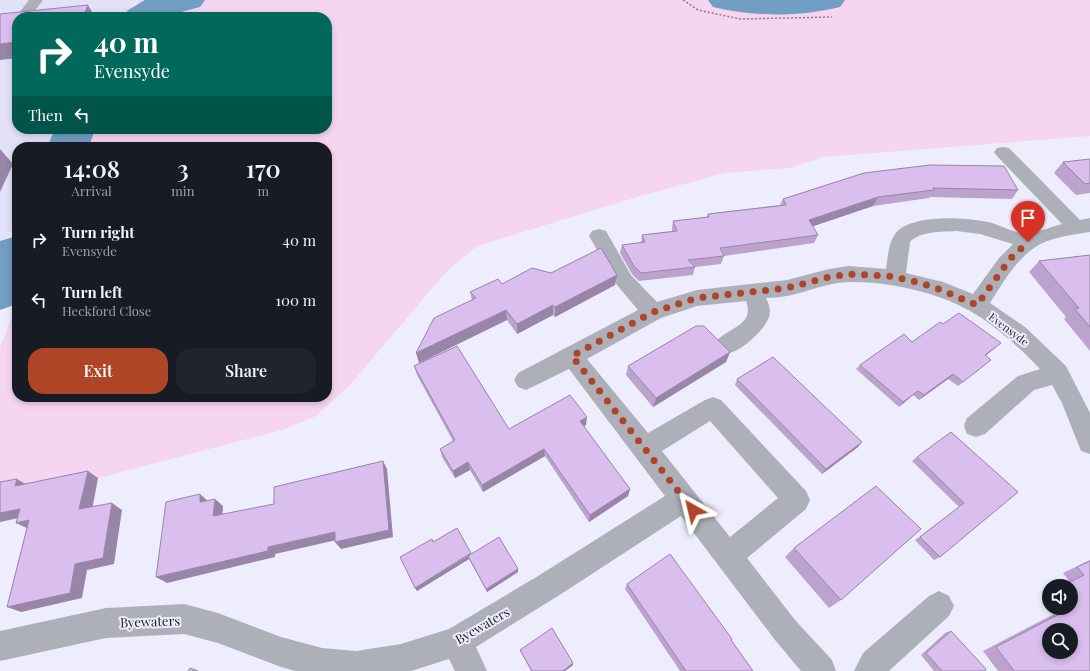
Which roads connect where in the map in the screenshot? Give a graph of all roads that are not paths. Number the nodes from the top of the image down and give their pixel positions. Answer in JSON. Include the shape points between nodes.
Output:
{"nodes":[{"id":1,"x":36,"y":0,"type":"edge"},
{"id":2,"x":23,"y":12,"type":"edge"},
{"id":3,"x":1003,"y":152,"type":"dead end"},
{"id":4,"x":1083,"y":226,"type":"edge"},
{"id":5,"x":600,"y":236,"type":"dead end"},
{"id":6,"x":1028,"y":242,"type":"junction"},
{"id":7,"x":895,"y":278,"type":"junction"},
{"id":8,"x":753,"y":292,"type":"junction"},
{"id":9,"x":977,"y":305,"type":"junction"},
{"id":10,"x":653,"y":312,"type":"junction"},
{"id":11,"x":725,"y":345,"type":"edge"},
{"id":12,"x":572,"y":356,"type":"junction"},
{"id":13,"x":1058,"y":373,"type":"junction"},
{"id":14,"x":526,"y":380,"type":"dead end"},
{"id":15,"x":976,"y":426,"type":"dead end"},
{"id":16,"x":1090,"y":443,"type":"edge"},
{"id":17,"x":645,"y":448,"type":"junction"},
{"id":18,"x":684,"y":498,"type":"junction"},
{"id":19,"x":728,"y":556,"type":"junction"},
{"id":20,"x":939,"y":606,"type":"dead end"},
{"id":21,"x":456,"y":642,"type":"junction"},
{"id":22,"x":0,"y":646,"type":"edge"},
{"id":23,"x":472,"y":671,"type":"edge"},
{"id":24,"x":821,"y":671,"type":"edge"},
{"id":25,"x":869,"y":671,"type":"edge"}],
"edges":[{"from":1,"to":2,"type":"street"},
{"from":3,"to":4,"type":"street"},
{"from":4,"to":6,"type":"street"},
{"from":5,"to":10,"type":"street","via":[[624,280]]},
{"from":6,"to":7,"type":"street","via":[[990,228],[966,224],[947,224],[912,230],[900,242]]},
{"from":6,"to":9,"type":"street","via":[[1010,259]]},
{"from":7,"to":8,"type":"street","name":"Evensyde","via":[[849,274],[787,288]]},
{"from":7,"to":9,"type":"street","name":"Evensyde","via":[[936,288]]},
{"from":8,"to":10,"type":"street","name":"Evensyde","via":[[697,298]]},
{"from":8,"to":11,"type":"street","via":[[759,311],[756,320],[750,328]]},
{"from":9,"to":13,"type":"street","name":"Evensyde","via":[[1017,333]]},
{"from":10,"to":12,"type":"street","name":"Evensyde"},
{"from":12,"to":14,"type":"street"},
{"from":12,"to":17,"type":"street"},
{"from":13,"to":15,"type":"street","via":[[1026,383]]},
{"from":13,"to":16,"type":"street","name":"Evensyde","via":[[1073,401]]},
{"from":17,"to":18,"type":"street"},
{"from":17,"to":19,"type":"street","via":[[712,407],[798,500]]},
{"from":18,"to":19,"type":"street"},
{"from":18,"to":21,"type":"street","name":"Byewaters"},
{"from":19,"to":24,"type":"street","via":[[785,630]]},
{"from":20,"to":25,"type":"street"},
{"from":21,"to":22,"type":"street","name":"Byewaters","via":[[401,659],[356,666],[322,663],[281,652],[218,628],[184,619],[106,623]]},
{"from":21,"to":23,"type":"street"}]}
